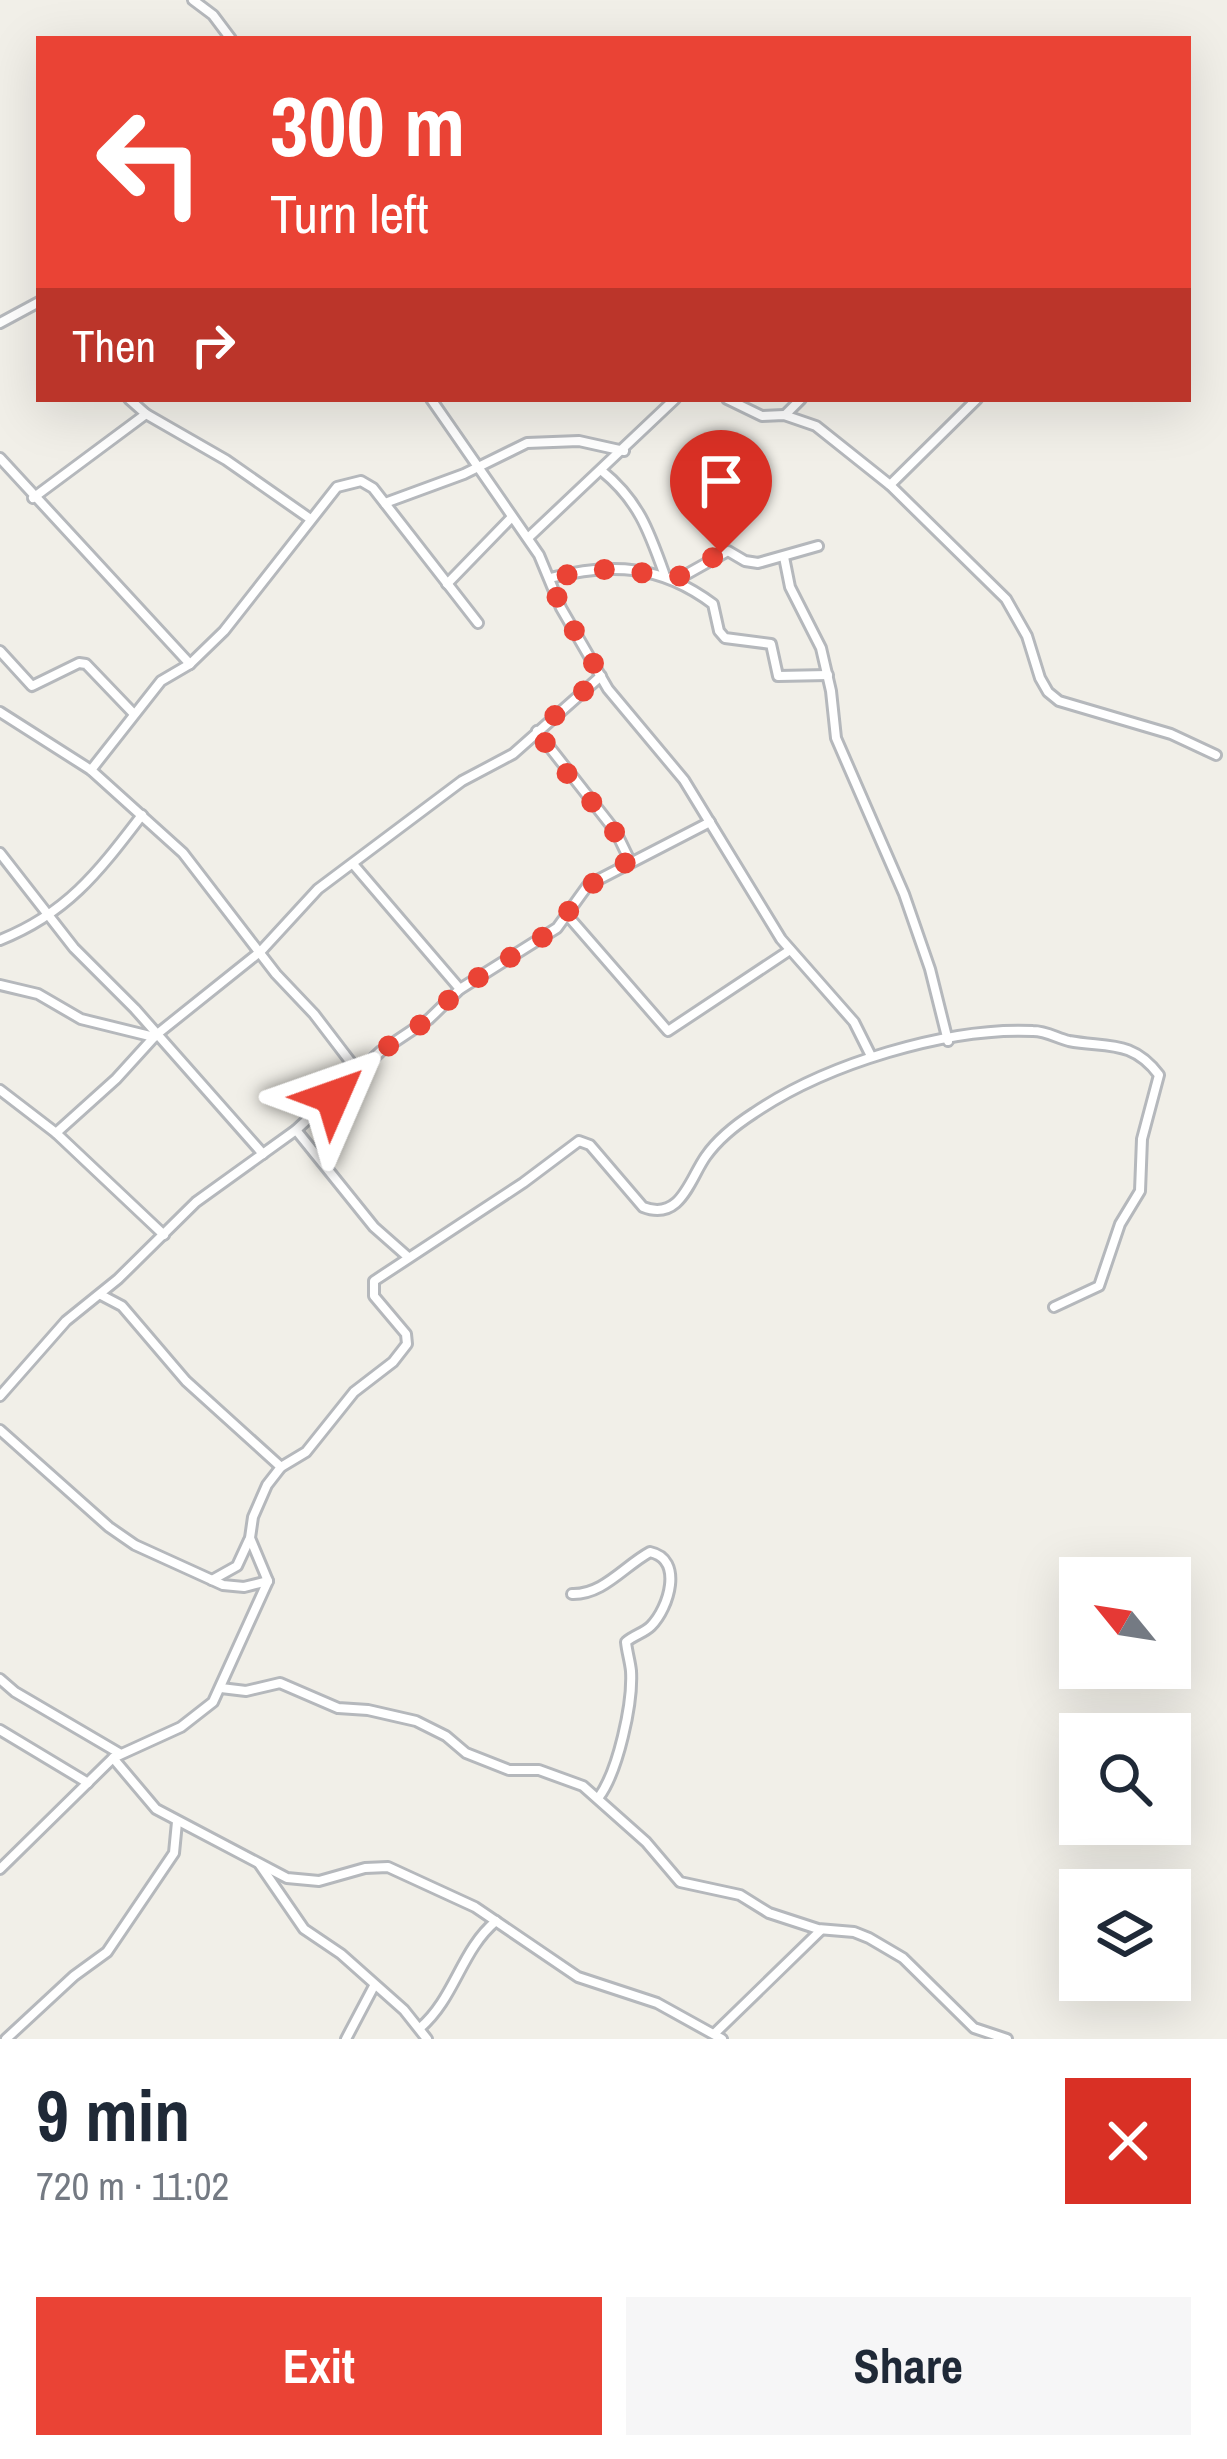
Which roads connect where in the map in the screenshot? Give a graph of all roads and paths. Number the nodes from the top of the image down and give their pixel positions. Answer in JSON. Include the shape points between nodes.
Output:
{"nodes":[{"id":1,"x":193,"y":0,"type":"edge"},
{"id":2,"x":229,"y":36,"type":"edge"},
{"id":3,"x":36,"y":304,"type":"edge"},
{"id":4,"x":0,"y":323,"type":"edge"},
{"id":5,"x":133,"y":402,"type":"edge"},
{"id":6,"x":433,"y":402,"type":"edge"},
{"id":7,"x":672,"y":402,"type":"edge"},
{"id":8,"x":733,"y":402,"type":"edge"},
{"id":9,"x":798,"y":402,"type":"edge"},
{"id":10,"x":974,"y":402,"type":"edge"},
{"id":11,"x":146,"y":413,"type":"junction"},
{"id":12,"x":784,"y":416,"type":"junction"},
{"id":13,"x":624,"y":451,"type":"junction"},
{"id":14,"x":0,"y":458,"type":"edge"},
{"id":15,"x":478,"y":468,"type":"junction"},
{"id":16,"x":602,"y":471,"type":"junction"},
{"id":17,"x":890,"y":484,"type":"junction"},
{"id":18,"x":33,"y":498,"type":"junction"},
{"id":19,"x":386,"y":502,"type":"junction"},
{"id":20,"x":309,"y":518,"type":"junction"},
{"id":21,"x":512,"y":518,"type":"junction"},
{"id":22,"x":528,"y":538,"type":"junction"},
{"id":23,"x":818,"y":547,"type":"dead end"},
{"id":24,"x":784,"y":557,"type":"junction"},
{"id":25,"x":667,"y":576,"type":"junction"},
{"id":26,"x":550,"y":578,"type":"junction"},
{"id":27,"x":447,"y":584,"type":"junction"},
{"id":28,"x":478,"y":623,"type":"dead end"},
{"id":29,"x":0,"y":651,"type":"edge"},
{"id":30,"x":190,"y":664,"type":"junction"},
{"id":31,"x":828,"y":675,"type":"junction"},
{"id":32,"x":601,"y":676,"type":"junction"},
{"id":33,"x":0,"y":712,"type":"edge"},
{"id":34,"x":133,"y":713,"type":"junction"},
{"id":35,"x":537,"y":731,"type":"junction"},
{"id":36,"x":1216,"y":755,"type":"dead end"},
{"id":37,"x":91,"y":770,"type":"junction"},
{"id":38,"x":142,"y":815,"type":"junction"},
{"id":39,"x":710,"y":822,"type":"junction"},
{"id":40,"x":0,"y":854,"type":"edge"},
{"id":41,"x":630,"y":860,"type":"junction"},
{"id":42,"x":353,"y":864,"type":"junction"},
{"id":43,"x":568,"y":916,"type":"junction"},
{"id":44,"x":48,"y":918,"type":"junction"},
{"id":45,"x":0,"y":940,"type":"edge"},
{"id":46,"x":790,"y":950,"type":"junction"},
{"id":47,"x":261,"y":951,"type":"junction"},
{"id":48,"x":0,"y":985,"type":"edge"},
{"id":49,"x":460,"y":989,"type":"junction"},
{"id":50,"x":155,"y":1036,"type":"junction"},
{"id":51,"x":948,"y":1041,"type":"junction"},
{"id":52,"x":871,"y":1056,"type":"junction"},
{"id":53,"x":358,"y":1073,"type":"junction"},
{"id":54,"x":0,"y":1090,"type":"edge"},
{"id":55,"x":296,"y":1130,"type":"junction"},
{"id":56,"x":56,"y":1133,"type":"junction"},
{"id":57,"x":264,"y":1154,"type":"junction"},
{"id":58,"x":164,"y":1235,"type":"junction"},
{"id":59,"x":408,"y":1257,"type":"junction"},
{"id":60,"x":99,"y":1295,"type":"junction"},
{"id":61,"x":1054,"y":1307,"type":"dead end"},
{"id":62,"x":0,"y":1396,"type":"edge"},
{"id":63,"x":0,"y":1430,"type":"edge"},
{"id":64,"x":281,"y":1467,"type":"junction"},
{"id":65,"x":250,"y":1538,"type":"junction"},
{"id":66,"x":211,"y":1580,"type":"junction"},
{"id":67,"x":268,"y":1581,"type":"junction"},
{"id":68,"x":572,"y":1594,"type":"dead end"},
{"id":69,"x":0,"y":1679,"type":"edge"},
{"id":70,"x":221,"y":1688,"type":"junction"},
{"id":71,"x":0,"y":1730,"type":"edge"},
{"id":72,"x":116,"y":1756,"type":"junction"},
{"id":73,"x":88,"y":1783,"type":"junction"},
{"id":74,"x":599,"y":1797,"type":"junction"},
{"id":75,"x":177,"y":1822,"type":"junction"},
{"id":76,"x":259,"y":1864,"type":"junction"},
{"id":77,"x":0,"y":1868,"type":"edge"},
{"id":78,"x":496,"y":1921,"type":"junction"},
{"id":79,"x":822,"y":1929,"type":"junction"},
{"id":80,"x":374,"y":1986,"type":"junction"},
{"id":81,"x":420,"y":2028,"type":"junction"},
{"id":82,"x":974,"y":2028,"type":"junction"},
{"id":83,"x":718,"y":2036,"type":"edge"},
{"id":84,"x":6,"y":2039,"type":"edge"},
{"id":85,"x":346,"y":2039,"type":"edge"},
{"id":86,"x":427,"y":2039,"type":"edge"},
{"id":87,"x":964,"y":2039,"type":"edge"},
{"id":88,"x":1007,"y":2039,"type":"edge"}],
"edges":[{"from":1,"to":2,"type":"street"},
{"from":3,"to":4,"type":"street"},
{"from":5,"to":11,"type":"street"},
{"from":6,"to":15,"type":"street"},
{"from":7,"to":13,"type":"street"},
{"from":8,"to":12,"type":"street"},
{"from":9,"to":12,"type":"street"},
{"from":10,"to":17,"type":"street"},
{"from":11,"to":18,"type":"street"},
{"from":11,"to":20,"type":"street"},
{"from":12,"to":17,"type":"street","via":[[816,425]]},
{"from":13,"to":15,"type":"street","via":[[538,440]]},
{"from":13,"to":16,"type":"street"},
{"from":14,"to":18,"type":"street"},
{"from":15,"to":19,"type":"street"},
{"from":15,"to":21,"type":"street"},
{"from":16,"to":22,"type":"street"},
{"from":16,"to":25,"type":"street","via":[[633,500]]},
{"from":17,"to":36,"type":"street","via":[[1006,599],[1048,692]]},
{"from":18,"to":30,"type":"street"},
{"from":19,"to":20,"type":"street","via":[[368,483],[350,481]]},
{"from":19,"to":27,"type":"street"},
{"from":20,"to":30,"type":"street","via":[[259,590]]},
{"from":21,"to":22,"type":"street"},
{"from":21,"to":27,"type":"street"},
{"from":22,"to":26,"type":"street"},
{"from":23,"to":24,"type":"street"},
{"from":24,"to":25,"type":"street","via":[[750,562],[728,551]]},
{"from":24,"to":31,"type":"street"},
{"from":25,"to":26,"type":"street","via":[[585,570]]},
{"from":25,"to":31,"type":"street","via":[[713,604],[725,638],[771,644],[778,676]]},
{"from":26,"to":32,"type":"street"},
{"from":27,"to":28,"type":"street"},
{"from":29,"to":34,"type":"street","via":[[32,686],[86,664]]},
{"from":30,"to":34,"type":"street","via":[[168,675]]},
{"from":31,"to":51,"type":"street","via":[[836,738],[904,894]]},
{"from":32,"to":35,"type":"street"},
{"from":32,"to":39,"type":"street"},
{"from":33,"to":37,"type":"street"},
{"from":34,"to":37,"type":"street"},
{"from":35,"to":41,"type":"street"},
{"from":35,"to":42,"type":"street"},
{"from":37,"to":38,"type":"street"},
{"from":38,"to":44,"type":"street"},
{"from":38,"to":47,"type":"street"},
{"from":39,"to":41,"type":"street"},
{"from":39,"to":46,"type":"street"},
{"from":40,"to":44,"type":"street"},
{"from":41,"to":43,"type":"street","via":[[584,889]]},
{"from":42,"to":47,"type":"street"},
{"from":42,"to":49,"type":"street"},
{"from":43,"to":46,"type":"street","via":[[668,1031]]},
{"from":43,"to":49,"type":"street"},
{"from":44,"to":45,"type":"street"},
{"from":44,"to":50,"type":"street"},
{"from":46,"to":52,"type":"street","via":[[854,1022]]},
{"from":47,"to":50,"type":"street"},
{"from":47,"to":53,"type":"street"},
{"from":48,"to":50,"type":"street","via":[[38,994],[81,1019]]},
{"from":49,"to":53,"type":"street"},
{"from":50,"to":56,"type":"street"},
{"from":50,"to":57,"type":"street"},
{"from":51,"to":52,"type":"street"},
{"from":51,"to":61,"type":"street","via":[[985,1030],[1037,1030],[1111,1042],[1159,1076],[1142,1138],[1140,1191],[1108,1266],[1095,1290]]},
{"from":52,"to":59,"type":"street","via":[[754,1113],[709,1152],[676,1203],[647,1210],[579,1141]]},
{"from":53,"to":55,"type":"street"},
{"from":54,"to":56,"type":"street"},
{"from":55,"to":57,"type":"street"},
{"from":55,"to":59,"type":"street"},
{"from":56,"to":58,"type":"street"},
{"from":57,"to":58,"type":"street"},
{"from":58,"to":60,"type":"street"},
{"from":59,"to":64,"type":"street","via":[[372,1290],[406,1334],[403,1350],[354,1392],[306,1452]]},
{"from":60,"to":62,"type":"street"},
{"from":60,"to":64,"type":"street","via":[[122,1306],[187,1382]]},
{"from":63,"to":66,"type":"street","via":[[122,1538]]},
{"from":64,"to":65,"type":"street","via":[[260,1498]]},
{"from":65,"to":66,"type":"street","via":[[236,1566]]},
{"from":65,"to":67,"type":"street"},
{"from":66,"to":67,"type":"street","via":[[234,1588]]},
{"from":67,"to":70,"type":"street"},
{"from":68,"to":74,"type":"street","via":[[599,1589],[650,1552],[670,1565],[668,1604],[626,1642],[626,1717]]},
{"from":69,"to":72,"type":"street"},
{"from":70,"to":72,"type":"street","via":[[181,1727]]},
{"from":70,"to":74,"type":"street","via":[[280,1683],[338,1708],[403,1717],[473,1756],[509,1770],[538,1770]]},
{"from":71,"to":73,"type":"street"},
{"from":72,"to":73,"type":"street"},
{"from":72,"to":75,"type":"street","via":[[156,1809]]},
{"from":73,"to":77,"type":"street"},
{"from":74,"to":79,"type":"street","via":[[680,1882],[740,1895]]},
{"from":75,"to":76,"type":"street"},
{"from":75,"to":84,"type":"street","via":[[174,1853],[112,1946]]},
{"from":76,"to":78,"type":"street","via":[[305,1882],[388,1868]]},
{"from":76,"to":80,"type":"street","via":[[304,1928]]},
{"from":78,"to":81,"type":"street","via":[[473,1943],[440,2009]]},
{"from":78,"to":83,"type":"street","via":[[578,1977],[656,2003]]},
{"from":79,"to":82,"type":"street","via":[[888,1948]]},
{"from":79,"to":83,"type":"street"},
{"from":80,"to":81,"type":"street"},
{"from":80,"to":85,"type":"street"},
{"from":81,"to":86,"type":"street"},
{"from":82,"to":87,"type":"street"},
{"from":82,"to":88,"type":"street"}]}
